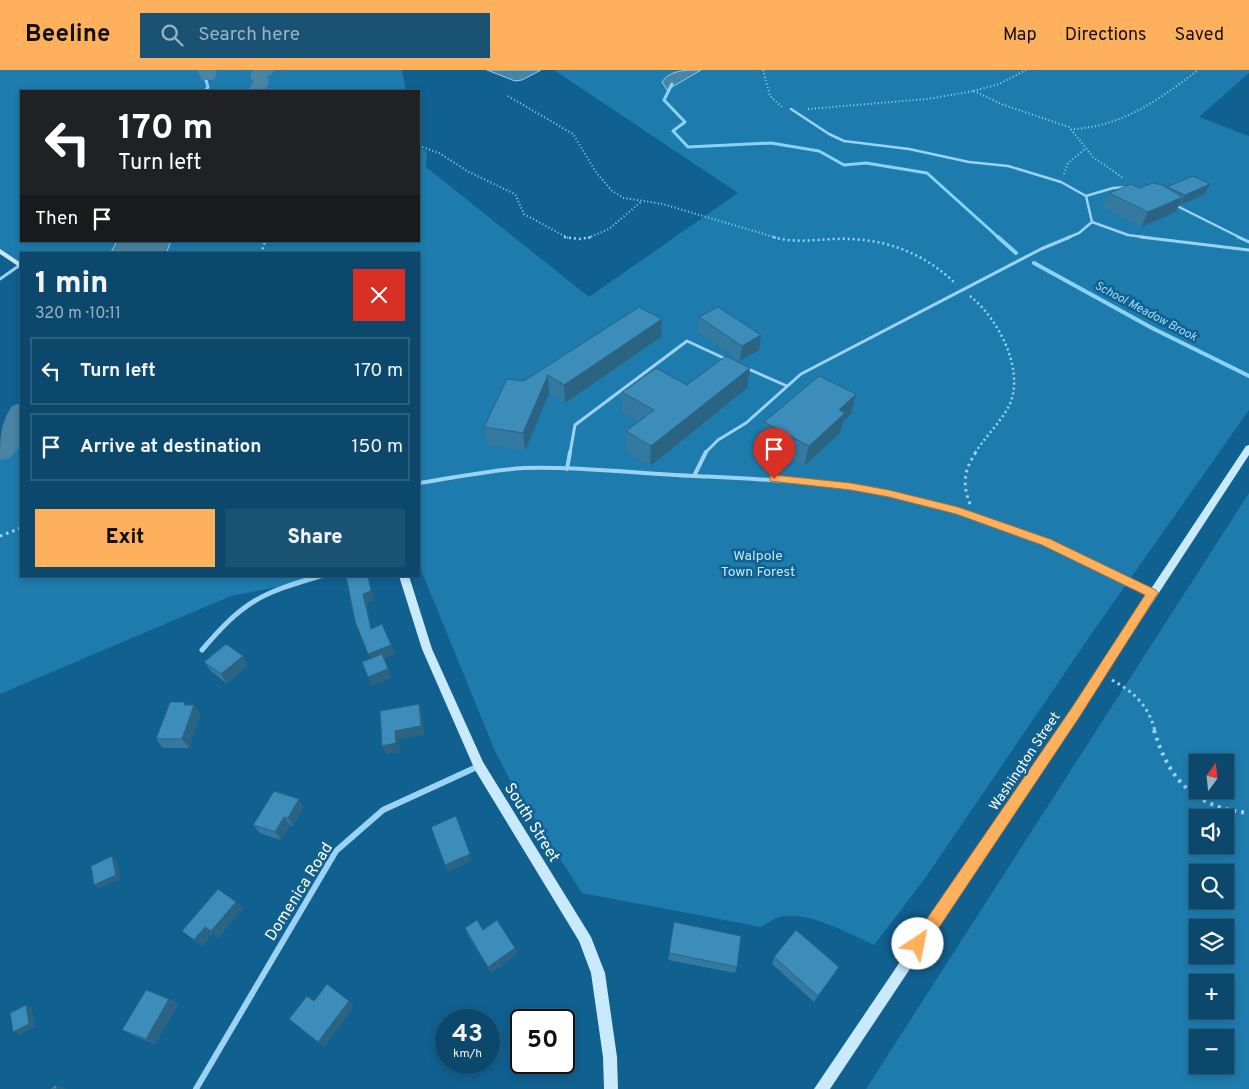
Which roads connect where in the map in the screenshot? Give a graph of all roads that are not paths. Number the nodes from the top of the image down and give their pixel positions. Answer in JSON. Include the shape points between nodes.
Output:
{"nodes":[{"id":1,"x":791,"y":109,"type":"road end"},
{"id":2,"x":1138,"y":188,"type":"edge"},
{"id":3,"x":1086,"y":196,"type":"junction"},
{"id":4,"x":1170,"y":203,"type":"edge"},
{"id":5,"x":1092,"y":222,"type":"junction"},
{"id":6,"x":1249,"y":242,"type":"edge"},
{"id":7,"x":1249,"y":250,"type":"edge"},
{"id":8,"x":0,"y":251,"type":"edge"},
{"id":9,"x":20,"y":265,"type":"edge"},
{"id":10,"x":20,"y":267,"type":"edge"},
{"id":11,"x":0,"y":279,"type":"edge"},
{"id":12,"x":732,"y":362,"type":"edge"},
{"id":13,"x":741,"y":366,"type":"edge"},
{"id":14,"x":787,"y":386,"type":"junction"},
{"id":15,"x":1249,"y":448,"type":"edge"},
{"id":16,"x":568,"y":470,"type":"junction"},
{"id":17,"x":694,"y":476,"type":"junction"},
{"id":18,"x":420,"y":483,"type":"edge"},
{"id":19,"x":317,"y":577,"type":"edge"},
{"id":20,"x":404,"y":577,"type":"edge"},
{"id":21,"x":1152,"y":593,"type":"junction"},
{"id":22,"x":202,"y":650,"type":"dead end"},
{"id":23,"x":479,"y":766,"type":"junction"},
{"id":24,"x":196,"y":1089,"type":"edge"},
{"id":25,"x":611,"y":1089,"type":"edge"},
{"id":26,"x":821,"y":1089,"type":"edge"}],
"edges":[{"from":1,"to":3,"type":"lane","via":[[844,141],[1008,166],[1061,182]]},
{"from":2,"to":3,"type":"lane","via":[[1119,187]]},
{"from":3,"to":5,"type":"lane"},
{"from":4,"to":6,"type":"lane"},
{"from":5,"to":7,"type":"lane","via":[[1128,235]]},
{"from":5,"to":14,"type":"lane","via":[[1073,236],[1041,249],[801,374]]},
{"from":8,"to":9,"type":"main road"},
{"from":10,"to":11,"type":"lane"},
{"from":12,"to":16,"type":"lane","via":[[687,341],[575,425]]},
{"from":13,"to":14,"type":"lane"},
{"from":14,"to":17,"type":"lane","via":[[746,423],[718,440],[706,452]]},
{"from":15,"to":21,"type":"main road","name":"Washington Street"},
{"from":16,"to":17,"type":"lane"},
{"from":16,"to":18,"type":"lane","via":[[502,470]]},
{"from":17,"to":21,"type":"lane","via":[[792,480],[889,493],[978,517],[1046,542]]},
{"from":19,"to":22,"type":"street","via":[[268,593],[245,605]]},
{"from":20,"to":23,"type":"main road","name":"South Street","via":[[427,649]]},
{"from":21,"to":26,"type":"main road","name":"Washington Street"},
{"from":23,"to":24,"type":"street","name":"Domenica Road","via":[[383,810],[336,851]]},
{"from":23,"to":25,"type":"main road","name":"South Street","via":[[584,937],[598,972],[610,1057]]}]}
